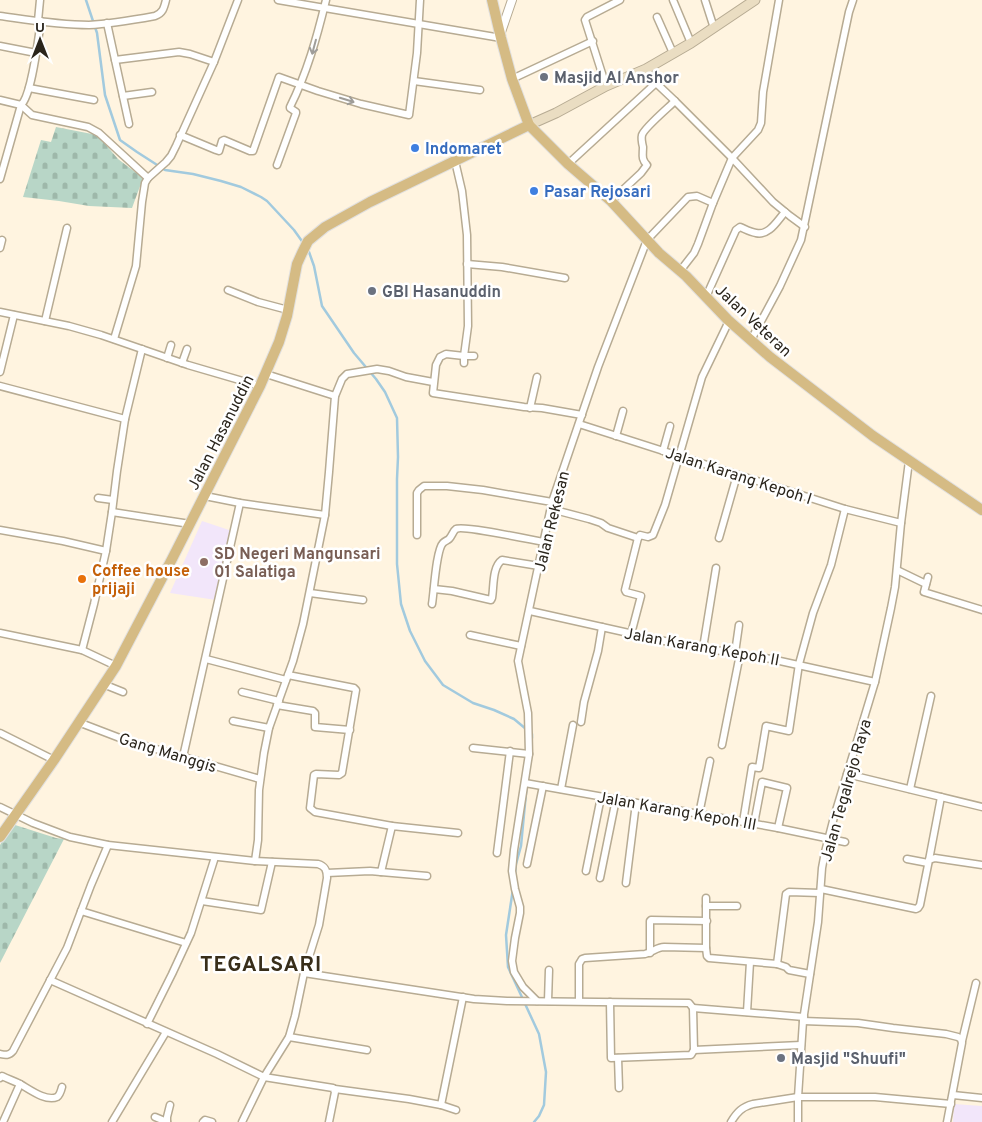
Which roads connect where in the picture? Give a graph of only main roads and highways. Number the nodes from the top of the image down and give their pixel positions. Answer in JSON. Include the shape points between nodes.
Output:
{"nodes":[{"id":1,"x":492,"y":0,"type":"edge"},
{"id":2,"x":755,"y":0,"type":"edge"},
{"id":3,"x":529,"y":125,"type":"junction"},
{"id":4,"x":982,"y":510,"type":"edge"},
{"id":5,"x":0,"y":837,"type":"edge"}],
"edges":[{"from":1,"to":3,"type":"main road","via":[[512,79]]},
{"from":2,"to":3,"type":"main road","via":[[646,69]]},
{"from":3,"to":4,"type":"main road","name":"Jalan Veteran","via":[[770,357],[873,436]]},
{"from":3,"to":5,"type":"main road","name":"Jalan Hasanuddin","via":[[370,202],[325,227],[308,241],[297,264],[280,342],[205,496],[116,666]]}]}
